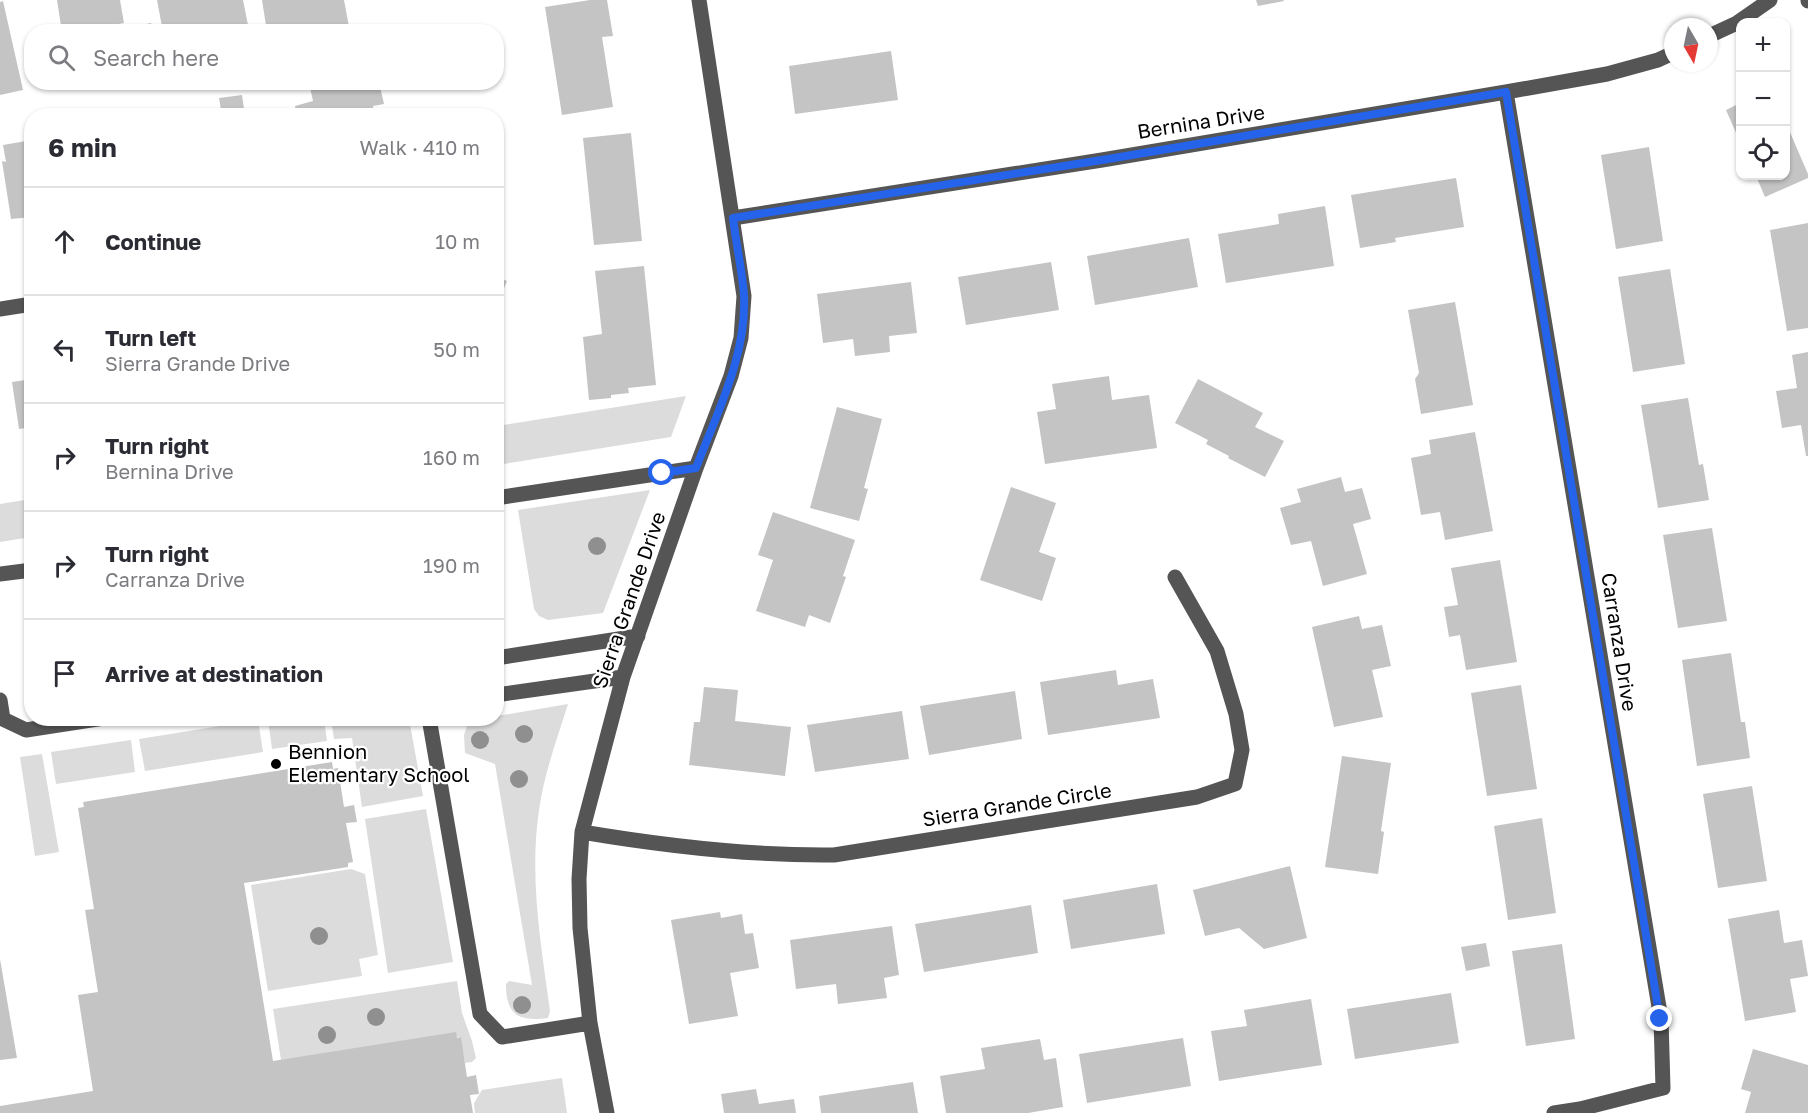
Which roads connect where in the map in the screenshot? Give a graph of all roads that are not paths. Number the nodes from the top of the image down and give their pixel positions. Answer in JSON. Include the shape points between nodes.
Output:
{"nodes":[{"id":1,"x":699,"y":0,"type":"edge"},
{"id":2,"x":1770,"y":0,"type":"edge"},
{"id":3,"x":1718,"y":32,"type":"edge"},
{"id":4,"x":1664,"y":57,"type":"edge"},
{"id":5,"x":1506,"y":92,"type":"junction"},
{"id":6,"x":733,"y":218,"type":"junction"},
{"id":7,"x":24,"y":305,"type":"edge"},
{"id":8,"x":0,"y":309,"type":"edge"},
{"id":9,"x":696,"y":468,"type":"junction"},
{"id":10,"x":504,"y":497,"type":"edge"},
{"id":11,"x":24,"y":571,"type":"edge"},
{"id":12,"x":0,"y":574,"type":"edge"},
{"id":13,"x":1175,"y":577,"type":"dead end"},
{"id":14,"x":638,"y":636,"type":"junction"},
{"id":15,"x":504,"y":657,"type":"edge"},
{"id":16,"x":623,"y":677,"type":"junction"},
{"id":17,"x":504,"y":694,"type":"edge"},
{"id":18,"x":0,"y":700,"type":"edge"},
{"id":19,"x":52,"y":726,"type":"edge"},
{"id":20,"x":430,"y":726,"type":"edge"},
{"id":21,"x":582,"y":832,"type":"junction"},
{"id":22,"x":590,"y":1023,"type":"junction"},
{"id":23,"x":607,"y":1113,"type":"edge"},
{"id":24,"x":1554,"y":1113,"type":"edge"}],
"edges":[{"from":1,"to":6,"type":"street","name":"Sierra Grande Drive"},
{"from":2,"to":3,"type":"street"},
{"from":4,"to":5,"type":"street","name":"Bernina Drive","via":[[1607,74]]},
{"from":5,"to":6,"type":"street","name":"Bernina Drive"},
{"from":5,"to":24,"type":"street","name":"Carranza Drive","via":[[1660,1019],[1663,1088]]},
{"from":6,"to":9,"type":"street","name":"Sierra Grande Drive","via":[[744,297],[741,338]]},
{"from":7,"to":8,"type":"street"},
{"from":9,"to":10,"type":"street"},
{"from":9,"to":14,"type":"street","name":"Sierra Grande Drive"},
{"from":11,"to":12,"type":"street"},
{"from":13,"to":21,"type":"street","name":"Sierra Grande Circle","via":[[1217,651],[1236,714],[1242,750],[1235,784],[1197,797],[834,855],[736,851]]},
{"from":14,"to":15,"type":"street"},
{"from":14,"to":16,"type":"street","name":"Sierra Grande Drive"},
{"from":16,"to":17,"type":"street"},
{"from":16,"to":21,"type":"street","name":"Sierra Grande Drive"},
{"from":18,"to":19,"type":"street","via":[[3,719],[26,730]]},
{"from":20,"to":22,"type":"street","via":[[480,1014],[502,1037]]},
{"from":21,"to":22,"type":"street","name":"Sierra Grande Drive","via":[[580,928]]},
{"from":22,"to":23,"type":"street","name":"Sierra Grande Drive"}]}
